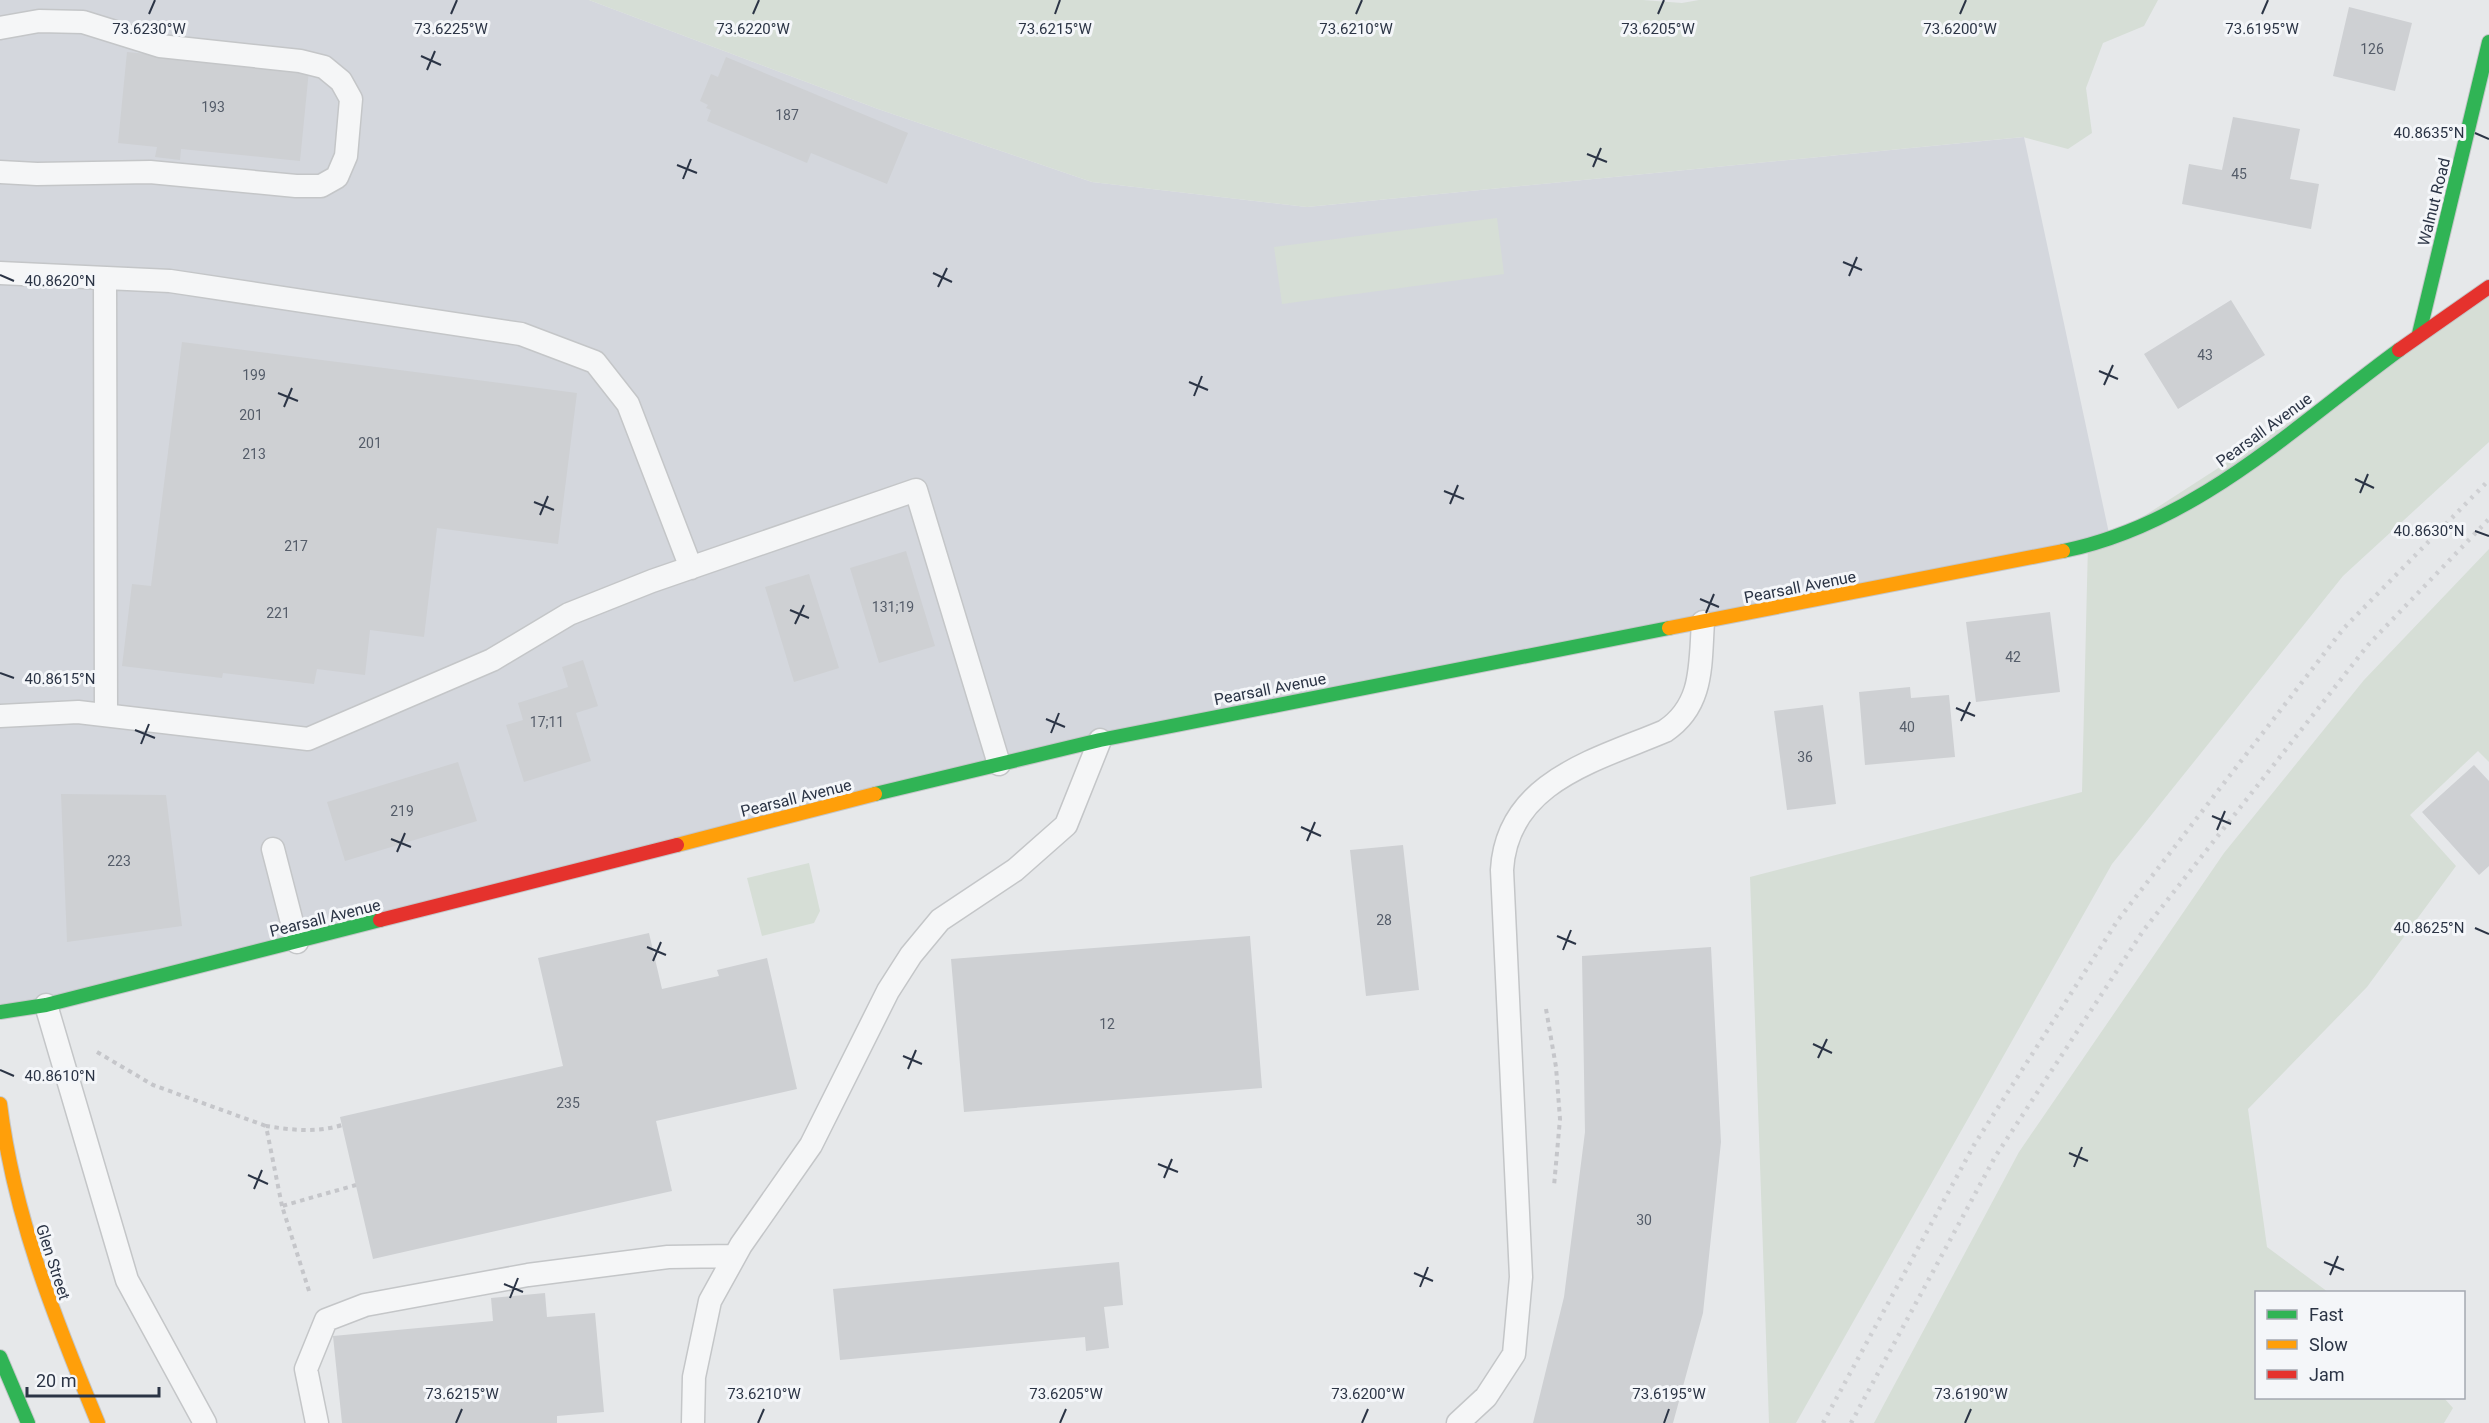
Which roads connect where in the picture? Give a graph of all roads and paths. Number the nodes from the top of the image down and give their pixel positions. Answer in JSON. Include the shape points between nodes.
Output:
{"nodes":[{"id":1,"x":0,"y":28,"type":"edge"},
{"id":2,"x":2489,"y":42,"type":"edge"},
{"id":3,"x":0,"y":172,"type":"edge"},
{"id":4,"x":0,"y":273,"type":"edge"},
{"id":5,"x":105,"y":278,"type":"junction"},
{"id":6,"x":2489,"y":287,"type":"edge"},
{"id":7,"x":2419,"y":334,"type":"junction"},
{"id":8,"x":691,"y":568,"type":"junction"},
{"id":9,"x":1703,"y":622,"type":"junction"},
{"id":10,"x":106,"y":715,"type":"junction"},
{"id":11,"x":0,"y":716,"type":"edge"},
{"id":12,"x":1100,"y":740,"type":"junction"},
{"id":13,"x":999,"y":764,"type":"junction"},
{"id":14,"x":273,"y":849,"type":"dead end"},
{"id":15,"x":297,"y":942,"type":"junction"},
{"id":16,"x":46,"y":1005,"type":"junction"},
{"id":17,"x":1545,"y":1009,"type":"dead end"},
{"id":18,"x":0,"y":1011,"type":"edge"},
{"id":19,"x":87,"y":1046,"type":"dead end"},
{"id":20,"x":0,"y":1104,"type":"edge"},
{"id":21,"x":342,"y":1125,"type":"dead end"},
{"id":22,"x":266,"y":1126,"type":"junction"},
{"id":23,"x":356,"y":1185,"type":"dead end"},
{"id":24,"x":1554,"y":1190,"type":"dead end"},
{"id":25,"x":282,"y":1206,"type":"junction"},
{"id":26,"x":734,"y":1256,"type":"junction"},
{"id":27,"x":326,"y":1320,"type":"junction"},
{"id":28,"x":0,"y":1357,"type":"edge"},
{"id":29,"x":28,"y":1423,"type":"edge"},
{"id":30,"x":98,"y":1423,"type":"edge"},
{"id":31,"x":205,"y":1423,"type":"edge"},
{"id":32,"x":317,"y":1423,"type":"edge"},
{"id":33,"x":693,"y":1423,"type":"edge"},
{"id":34,"x":1458,"y":1423,"type":"edge"}],
"edges":[{"from":1,"to":3,"type":"lane","via":[[39,21],[83,22],[159,46],[300,61],[324,67],[341,81],[351,99],[346,156],[337,177],[321,186],[150,172]]},
{"from":2,"to":7,"type":"street","name":"Walnut Road"},
{"from":4,"to":5,"type":"lane"},
{"from":5,"to":8,"type":"lane","via":[[170,281],[521,334],[595,362],[628,404]]},
{"from":5,"to":10,"type":"lane"},
{"from":6,"to":7,"type":"street","name":"Pearsall Avenue"},
{"from":7,"to":9,"type":"street","name":"Pearsall Avenue","via":[[2220,483],[2130,532],[2082,547]]},
{"from":8,"to":10,"type":"lane","via":[[569,614],[492,660],[308,739]]},
{"from":8,"to":13,"type":"lane","via":[[916,490]]},
{"from":9,"to":12,"type":"street","name":"Pearsall Avenue"},
{"from":9,"to":34,"type":"lane","via":[[1696,690],[1680,721],[1536,794],[1509,831],[1503,850],[1519,1299],[1514,1354],[1486,1396]]},
{"from":10,"to":11,"type":"lane","via":[[78,712]]},
{"from":12,"to":13,"type":"street","name":"Pearsall Avenue"},
{"from":12,"to":26,"type":"lane","via":[[1066,825],[1015,870],[940,921],[911,955],[888,991],[811,1145]]},
{"from":13,"to":15,"type":"street","name":"Pearsall Avenue"},
{"from":14,"to":15,"type":"lane"},
{"from":15,"to":16,"type":"street","name":"Pearsall Avenue"},
{"from":16,"to":18,"type":"street","name":"Pearsall Avenue"},
{"from":16,"to":31,"type":"lane","via":[[127,1280]]},
{"from":17,"to":24,"type":"path","via":[[1560,1119]]},
{"from":19,"to":22,"type":"path","via":[[153,1085]]},
{"from":20,"to":30,"type":"street","name":"Glen Street","via":[[4,1148],[28,1243]]},
{"from":21,"to":22,"type":"path","via":[[297,1131]]},
{"from":22,"to":25,"type":"path"},
{"from":23,"to":25,"type":"path"},
{"from":25,"to":27,"type":"path","via":[[309,1291]]},
{"from":26,"to":27,"type":"lane","via":[[668,1257],[528,1275],[365,1305]]},
{"from":26,"to":33,"type":"lane","via":[[710,1301],[694,1377]]},
{"from":27,"to":32,"type":"lane","via":[[306,1370]]},
{"from":28,"to":29,"type":"street"}]}
